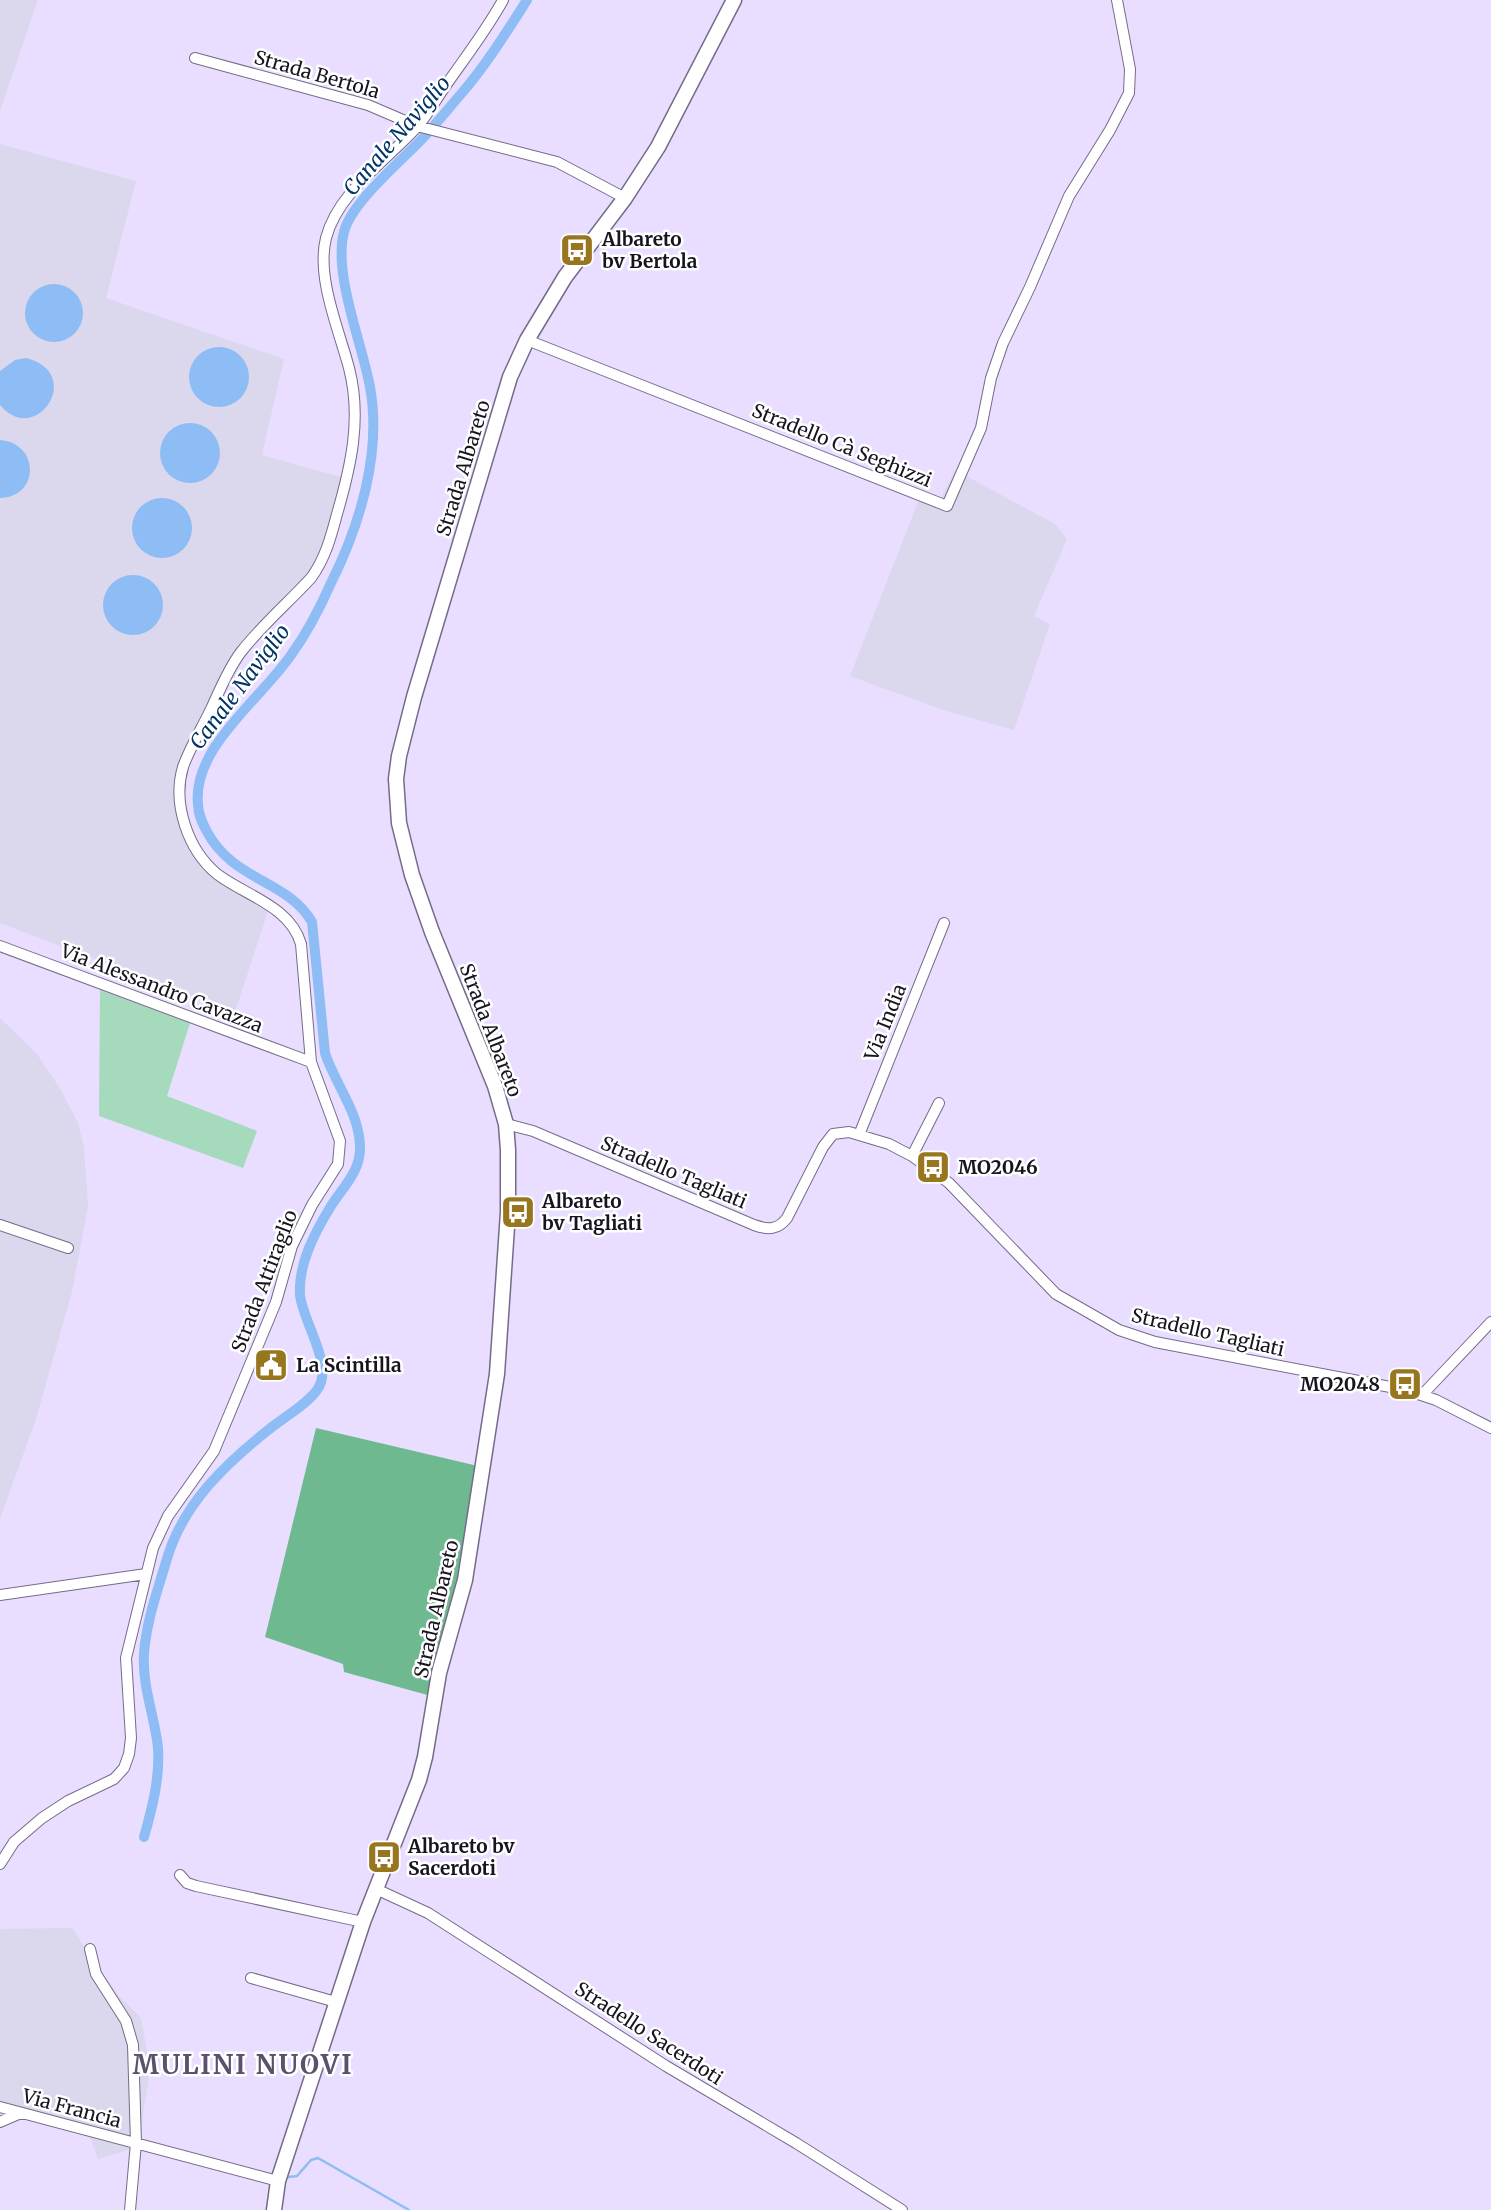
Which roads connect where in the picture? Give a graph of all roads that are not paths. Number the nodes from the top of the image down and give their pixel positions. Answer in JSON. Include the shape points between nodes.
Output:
{"nodes":[{"id":1,"x":503,"y":0,"type":"edge"},
{"id":2,"x":734,"y":0,"type":"edge"},
{"id":3,"x":1117,"y":0,"type":"edge"},
{"id":4,"x":195,"y":58,"type":"dead end"},
{"id":5,"x":417,"y":126,"type":"junction"},
{"id":6,"x":625,"y":198,"type":"junction"},
{"id":7,"x":527,"y":340,"type":"junction"},
{"id":8,"x":944,"y":923,"type":"dead end"},
{"id":9,"x":0,"y":946,"type":"edge"},
{"id":10,"x":311,"y":1062,"type":"junction"},
{"id":11,"x":939,"y":1103,"type":"dead end"},
{"id":12,"x":506,"y":1124,"type":"junction"},
{"id":13,"x":859,"y":1135,"type":"junction"},
{"id":14,"x":912,"y":1156,"type":"junction"},
{"id":15,"x":0,"y":1225,"type":"edge"},
{"id":16,"x":68,"y":1248,"type":"dead end"},
{"id":17,"x":1491,"y":1322,"type":"edge"},
{"id":18,"x":1422,"y":1395,"type":"junction"},
{"id":19,"x":1491,"y":1427,"type":"edge"},
{"id":20,"x":146,"y":1574,"type":"junction"},
{"id":21,"x":0,"y":1595,"type":"edge"},
{"id":22,"x":0,"y":1864,"type":"edge"},
{"id":23,"x":180,"y":1875,"type":"dead end"},
{"id":24,"x":376,"y":1889,"type":"junction"},
{"id":25,"x":363,"y":1922,"type":"junction"},
{"id":26,"x":90,"y":1949,"type":"dead end"},
{"id":27,"x":251,"y":1978,"type":"dead end"},
{"id":28,"x":336,"y":2002,"type":"junction"},
{"id":29,"x":0,"y":2107,"type":"edge"},
{"id":30,"x":21,"y":2113,"type":"junction"},
{"id":31,"x":0,"y":2122,"type":"edge"},
{"id":32,"x":135,"y":2143,"type":"junction"},
{"id":33,"x":278,"y":2180,"type":"junction"},
{"id":34,"x":130,"y":2210,"type":"edge"},
{"id":35,"x":274,"y":2210,"type":"edge"},
{"id":36,"x":902,"y":2210,"type":"edge"}],
"edges":[{"from":1,"to":5,"type":"street","name":"Strada Attiraglio"},
{"from":2,"to":6,"type":"street","name":"Strada Albareto","via":[[658,147]]},
{"from":3,"to":7,"type":"street","name":"Stradello Cà Seghizzi","via":[[1130,69],[1129,93],[1069,196],[1003,343],[981,428],[947,506]]},
{"from":4,"to":5,"type":"street","name":"Strada Bertola","via":[[368,104]]},
{"from":5,"to":6,"type":"street","name":"Strada Bertola","via":[[557,162]]},
{"from":5,"to":10,"type":"street","name":"Strada Attiraglio","via":[[349,196],[326,240],[324,271],[356,413],[352,455],[330,539],[311,578],[234,663],[181,779],[184,822],[205,861],[279,913],[298,934]]},
{"from":6,"to":7,"type":"street","name":"Strada Albareto","via":[[565,277]]},
{"from":7,"to":12,"type":"street","name":"Strada Albareto","via":[[510,377],[414,697],[396,779],[399,823],[412,875],[486,1059]]},
{"from":8,"to":13,"type":"street","name":"Via India"},
{"from":9,"to":10,"type":"street","name":"Via Alessandro Cavazza"},
{"from":10,"to":20,"type":"street","name":"Strada Attiraglio","via":[[340,1141],[338,1164],[292,1246],[276,1302],[214,1451],[168,1516]]},
{"from":11,"to":14,"type":"street"},
{"from":12,"to":13,"type":"street","name":"Stradello Tagliati","via":[[533,1131],[767,1229],[787,1218],[828,1138],[844,1131]]},
{"from":12,"to":24,"type":"street","name":"Strada Albareto","via":[[508,1212],[501,1329],[474,1532],[439,1672],[419,1780]]},
{"from":13,"to":14,"type":"street","name":"Stradello Tagliati"},
{"from":14,"to":18,"type":"street","name":"Stradello Tagliati","via":[[949,1183],[1056,1294],[1119,1330],[1155,1342]]},
{"from":15,"to":16,"type":"street"},
{"from":17,"to":18,"type":"street"},
{"from":18,"to":19,"type":"street","name":"Stradello Tagliati"},
{"from":20,"to":21,"type":"street"},
{"from":20,"to":22,"type":"street","name":"Strada Attiraglio","via":[[126,1658],[131,1738],[124,1768],[114,1779],[42,1818],[14,1842]]},
{"from":23,"to":25,"type":"street","via":[[197,1886]]},
{"from":24,"to":25,"type":"street","name":"Strada Albareto"},
{"from":24,"to":36,"type":"street","name":"Stradello Sacerdoti","via":[[428,1913]]},
{"from":25,"to":28,"type":"street","name":"Strada Albareto"},
{"from":26,"to":32,"type":"street","via":[[96,1974],[131,2036]]},
{"from":27,"to":28,"type":"street"},
{"from":28,"to":33,"type":"street","name":"Strada Albareto"},
{"from":29,"to":30,"type":"street","name":"Via Francia"},
{"from":30,"to":31,"type":"street"},
{"from":30,"to":32,"type":"street","name":"Via Francia"},
{"from":32,"to":33,"type":"street","name":"Via Francia"},
{"from":32,"to":34,"type":"street"},
{"from":33,"to":35,"type":"street","name":"Strada Albareto"}]}
